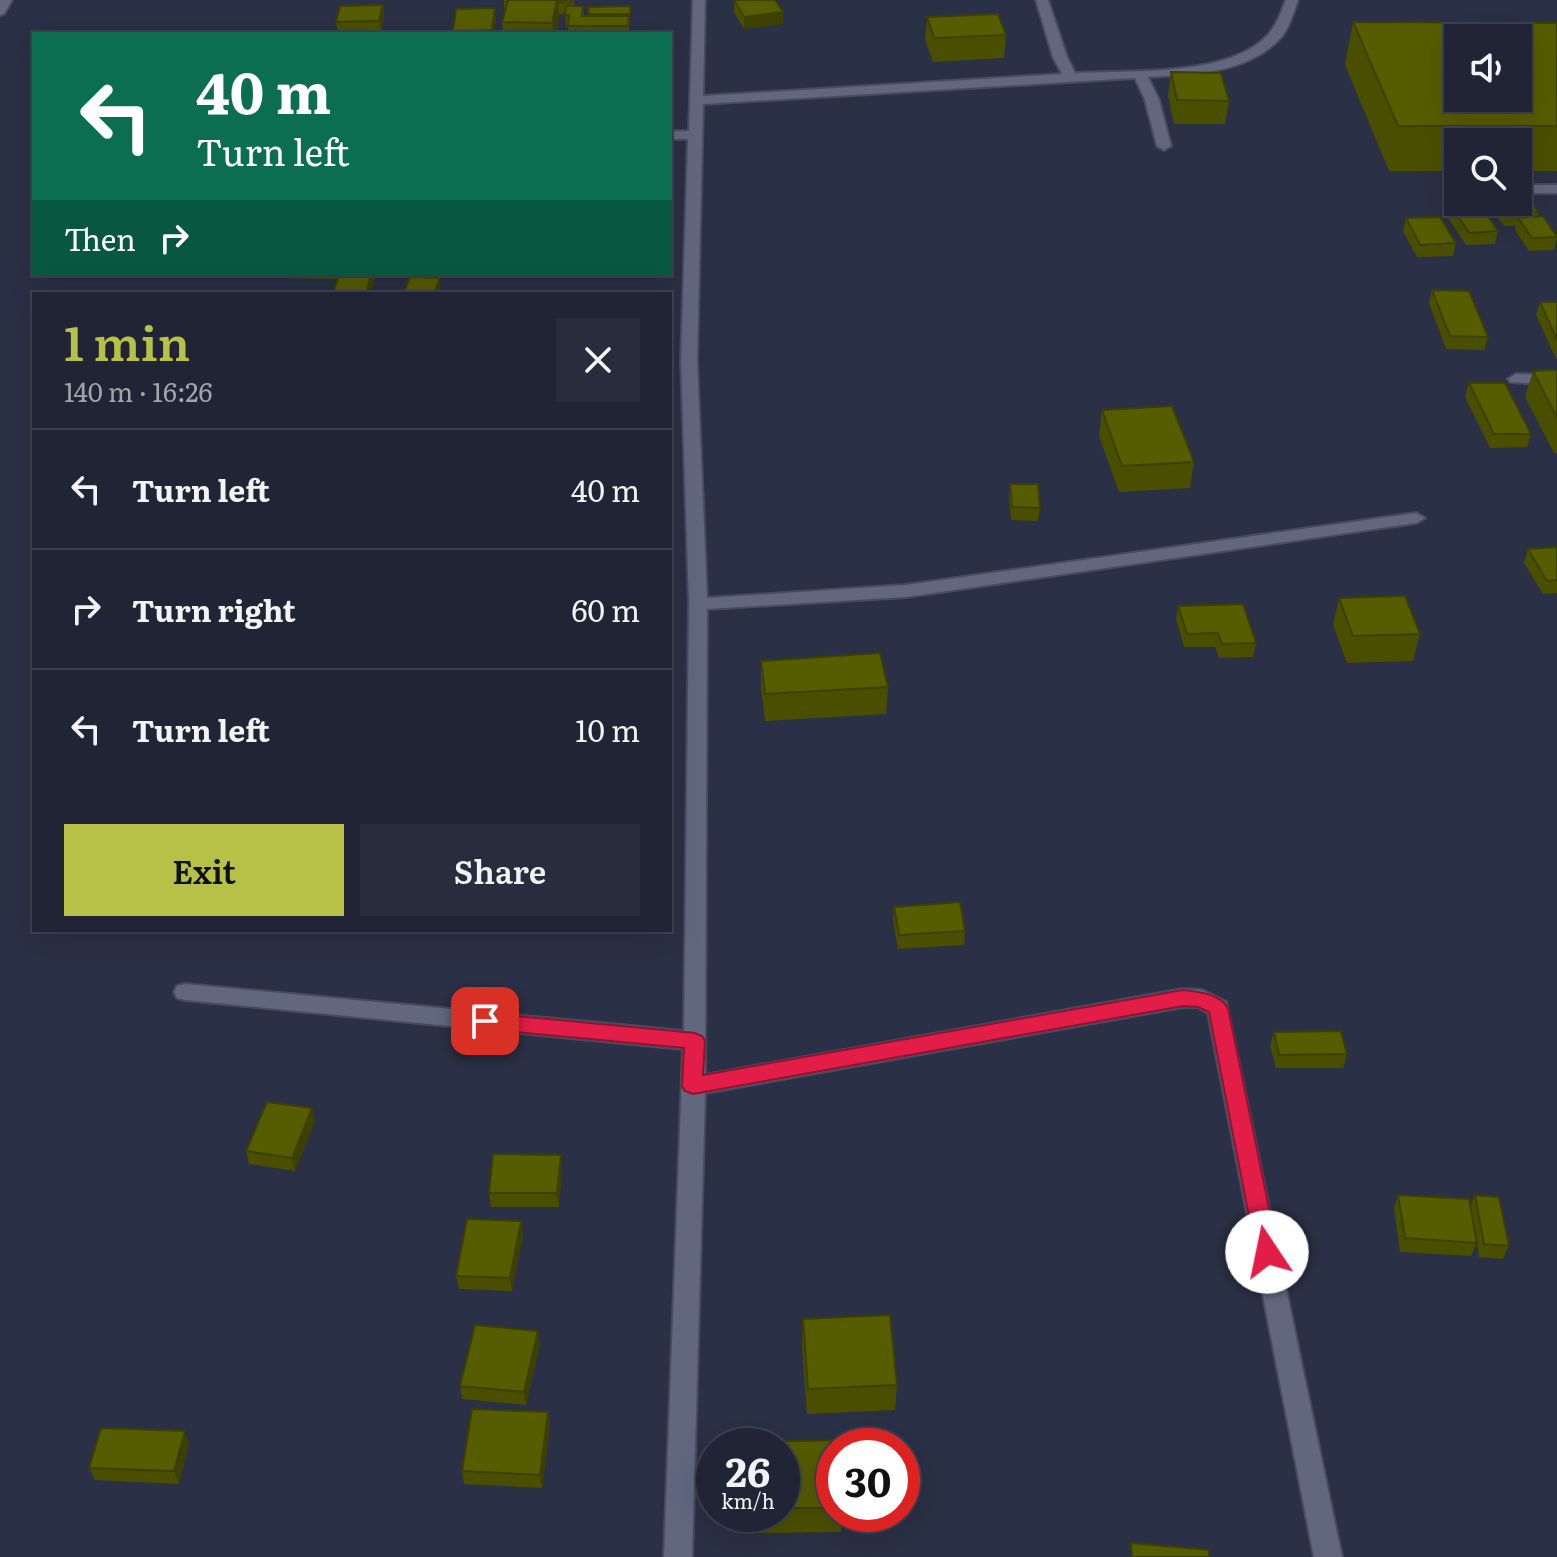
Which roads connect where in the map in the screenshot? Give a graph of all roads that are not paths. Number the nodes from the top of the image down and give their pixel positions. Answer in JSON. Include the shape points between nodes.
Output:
{"nodes":[{"id":1,"x":6,"y":0,"type":"edge"},
{"id":2,"x":699,"y":0,"type":"edge"},
{"id":3,"x":1042,"y":0,"type":"edge"},
{"id":4,"x":1292,"y":0,"type":"edge"},
{"id":5,"x":0,"y":11,"type":"edge"},
{"id":6,"x":1140,"y":74,"type":"junction"},
{"id":7,"x":1071,"y":78,"type":"junction"},
{"id":8,"x":694,"y":101,"type":"junction"},
{"id":9,"x":672,"y":135,"type":"edge"},
{"id":10,"x":695,"y":135,"type":"junction"},
{"id":11,"x":1164,"y":146,"type":"dead end"},
{"id":12,"x":1532,"y":189,"type":"edge"},
{"id":13,"x":1557,"y":189,"type":"edge"},
{"id":14,"x":679,"y":362,"type":"edge"},
{"id":15,"x":1516,"y":379,"type":"dead end"},
{"id":16,"x":1557,"y":380,"type":"edge"},
{"id":17,"x":1416,"y":518,"type":"dead end"},
{"id":18,"x":698,"y":604,"type":"junction"},
{"id":19,"x":185,"y":992,"type":"dead end"},
{"id":20,"x":695,"y":1041,"type":"junction"},
{"id":21,"x":693,"y":1086,"type":"junction"},
{"id":22,"x":678,"y":1557,"type":"edge"},
{"id":23,"x":1328,"y":1557,"type":"edge"}],
"edges":[{"from":1,"to":5,"type":"street"},
{"from":2,"to":8,"type":"street"},
{"from":3,"to":7,"type":"street"},
{"from":4,"to":6,"type":"street","via":[[1278,32],[1249,56],[1210,69]]},
{"from":6,"to":7,"type":"street"},
{"from":6,"to":11,"type":"street"},
{"from":7,"to":8,"type":"street"},
{"from":8,"to":10,"type":"street"},
{"from":9,"to":10,"type":"street"},
{"from":10,"to":14,"type":"street"},
{"from":12,"to":13,"type":"street"},
{"from":14,"to":18,"type":"street"},
{"from":15,"to":16,"type":"street"},
{"from":17,"to":18,"type":"street","via":[[906,591]]},
{"from":18,"to":20,"type":"street"},
{"from":19,"to":20,"type":"street"},
{"from":20,"to":21,"type":"street"},
{"from":21,"to":22,"type":"street"},
{"from":21,"to":23,"type":"street","via":[[1183,998],[1202,999],[1218,1008]]}]}
